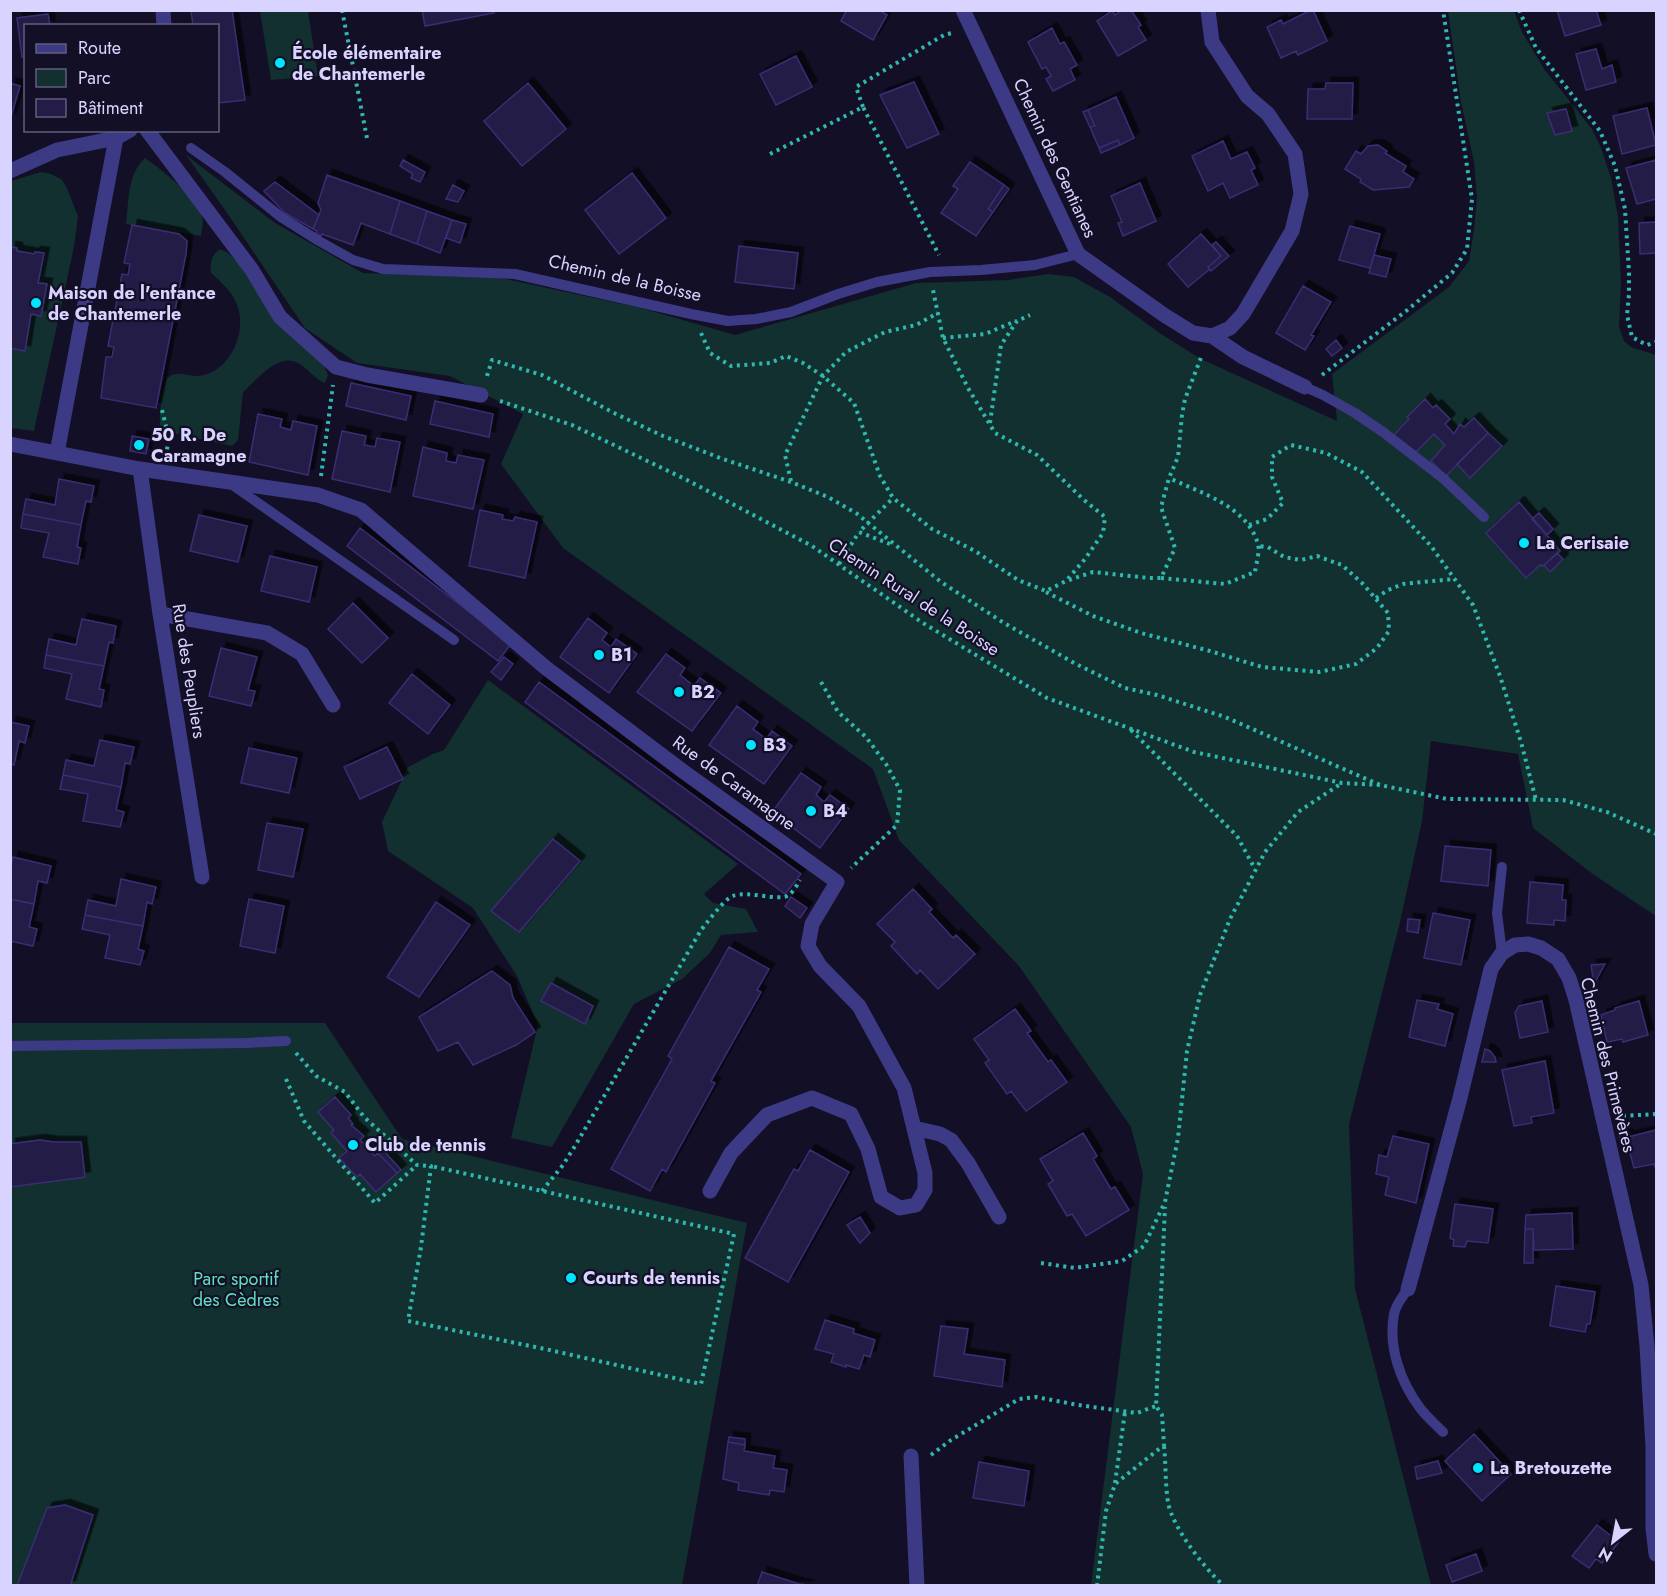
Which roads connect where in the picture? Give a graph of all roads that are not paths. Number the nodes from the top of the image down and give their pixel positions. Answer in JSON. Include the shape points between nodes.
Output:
{"nodes":[{"id":1,"x":963,"y":10,"type":"edge"},
{"id":2,"x":1208,"y":10,"type":"edge"},
{"id":3,"x":148,"y":132,"type":"edge"},
{"id":4,"x":123,"y":134,"type":"edge"},
{"id":5,"x":191,"y":148,"type":"dead end"},
{"id":6,"x":10,"y":171,"type":"edge"},
{"id":7,"x":1078,"y":254,"type":"junction"},
{"id":8,"x":1212,"y":336,"type":"junction"},
{"id":9,"x":1305,"y":387,"type":"joint"},
{"id":10,"x":481,"y":395,"type":"road end"},
{"id":11,"x":10,"y":444,"type":"edge"},
{"id":12,"x":57,"y":453,"type":"junction"},
{"id":13,"x":140,"y":469,"type":"junction"},
{"id":14,"x":227,"y":482,"type":"junction"},
{"id":15,"x":1484,"y":517,"type":"dead end"},
{"id":16,"x":160,"y":614,"type":"junction"},
{"id":17,"x":454,"y":640,"type":"dead end"},
{"id":18,"x":333,"y":705,"type":"dead end"},
{"id":19,"x":1502,"y":867,"type":"dead end"},
{"id":20,"x":202,"y":878,"type":"dead end"},
{"id":21,"x":1502,"y":953,"type":"junction"},
{"id":22,"x":286,"y":1041,"type":"road end"},
{"id":23,"x":10,"y":1046,"type":"edge"},
{"id":24,"x":914,"y":1128,"type":"junction"},
{"id":25,"x":710,"y":1191,"type":"dead end"},
{"id":26,"x":999,"y":1217,"type":"dead end"},
{"id":27,"x":1408,"y":1289,"type":"joint"},
{"id":28,"x":1443,"y":1432,"type":"dead end"},
{"id":29,"x":911,"y":1464,"type":"road end"},
{"id":30,"x":1656,"y":1554,"type":"edge"},
{"id":31,"x":917,"y":1586,"type":"edge"}],
"edges":[{"from":1,"to":7,"type":"street","name":"Chemin des Gentianes"},
{"from":2,"to":8,"type":"street","via":[[1212,42],[1247,96],[1268,114],[1294,154],[1301,194],[1292,231],[1243,314],[1230,328]]},
{"from":3,"to":10,"type":"street","via":[[252,270],[280,317],[336,367]]},
{"from":4,"to":6,"type":"street","via":[[57,150]]},
{"from":4,"to":12,"type":"street"},
{"from":5,"to":7,"type":"lane","name":"Chemin de la Boisse","via":[[281,217],[353,260],[383,269],[515,274],[728,321],[791,312],[877,282],[930,272],[1035,265]]},
{"from":7,"to":8,"type":"street","name":"Chemin des Gentianes","via":[[1193,333]]},
{"from":8,"to":9,"type":"street","name":"Chemin des Gentianes","via":[[1243,357]]},
{"from":9,"to":15,"type":"lane","via":[[1383,432],[1444,479]]},
{"from":11,"to":12,"type":"street","name":"Rue de Caramagne"},
{"from":12,"to":13,"type":"street","name":"Rue de Caramagne"},
{"from":13,"to":14,"type":"street","name":"Rue de Caramagne"},
{"from":13,"to":16,"type":"street","name":"Rue des Peupliers"},
{"from":14,"to":17,"type":"lane"},
{"from":14,"to":24,"type":"street","name":"Rue de Caramagne","via":[[318,495],[361,510],[546,668],[837,882],[812,924],[808,946],[820,966],[859,1006],[904,1088]]},
{"from":16,"to":18,"type":"street","via":[[267,633],[302,654]]},
{"from":16,"to":20,"type":"street","name":"Rue des Peupliers"},
{"from":19,"to":21,"type":"lane","via":[[1497,913]]},
{"from":21,"to":27,"type":"street","via":[[1491,969]]},
{"from":21,"to":30,"type":"street","name":"Chemin des Primevères","via":[[1515,945],[1541,948],[1558,959],[1576,1000],[1641,1285]]},
{"from":22,"to":23,"type":"lane"},
{"from":24,"to":25,"type":"street","via":[[925,1173],[925,1190],[916,1205],[900,1208],[881,1197],[868,1149],[851,1114],[812,1098],[767,1115],[731,1153]]},
{"from":24,"to":26,"type":"street","via":[[951,1140]]},
{"from":27,"to":28,"type":"lane","via":[[1394,1312],[1395,1360],[1420,1408]]},
{"from":29,"to":31,"type":"street"}]}
